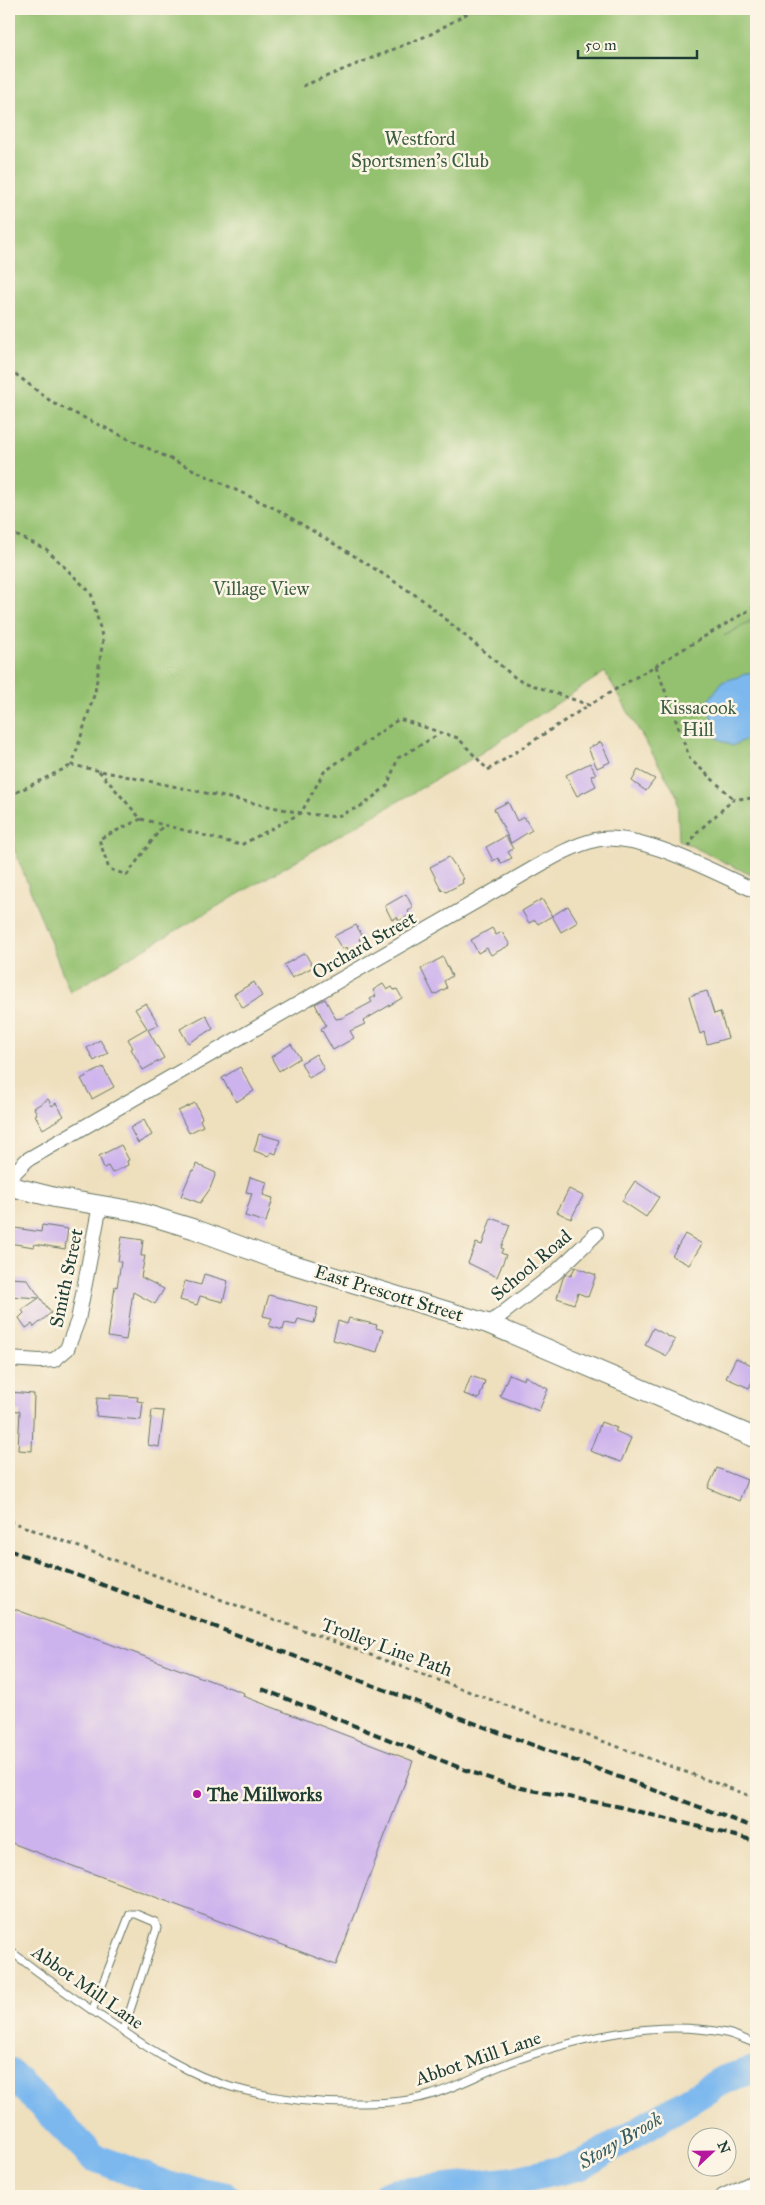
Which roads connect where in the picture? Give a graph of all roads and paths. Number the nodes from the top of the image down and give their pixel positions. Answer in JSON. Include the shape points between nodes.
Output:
{"nodes":[{"id":1,"x":475,"y":9,"type":"edge"},
{"id":2,"x":304,"y":86,"type":"dead end"},
{"id":3,"x":9,"y":370,"type":"edge"},
{"id":4,"x":9,"y":532,"type":"edge"},
{"id":5,"x":756,"y":606,"type":"edge"},
{"id":6,"x":656,"y":666,"type":"junction"},
{"id":7,"x":589,"y":706,"type":"junction"},
{"id":8,"x":441,"y":733,"type":"junction"},
{"id":9,"x":72,"y":765,"type":"junction"},
{"id":10,"x":98,"y":770,"type":"junction"},
{"id":11,"x":9,"y":796,"type":"edge"},
{"id":12,"x":734,"y":798,"type":"junction"},
{"id":13,"x":756,"y":798,"type":"edge"},
{"id":14,"x":301,"y":813,"type":"junction"},
{"id":15,"x":141,"y":820,"type":"junction"},
{"id":16,"x":164,"y":824,"type":"junction"},
{"id":17,"x":682,"y":859,"type":"junction"},
{"id":18,"x":756,"y":891,"type":"edge"},
{"id":19,"x":9,"y":1178,"type":"edge"},
{"id":20,"x":9,"y":1186,"type":"edge"},
{"id":21,"x":100,"y":1205,"type":"junction"},
{"id":22,"x":596,"y":1234,"type":"dead end"},
{"id":23,"x":489,"y":1324,"type":"junction"},
{"id":24,"x":9,"y":1359,"type":"edge"},
{"id":25,"x":756,"y":1438,"type":"edge"},
{"id":26,"x":9,"y":1521,"type":"edge"},
{"id":27,"x":756,"y":1798,"type":"edge"},
{"id":28,"x":9,"y":1950,"type":"edge"},
{"id":29,"x":92,"y":2011,"type":"junction"},
{"id":30,"x":123,"y":2032,"type":"junction"},
{"id":31,"x":756,"y":2044,"type":"edge"},
{"id":32,"x":756,"y":2181,"type":"edge"},
{"id":33,"x":723,"y":2196,"type":"edge"}],
"edges":[{"from":1,"to":2,"type":"path","via":[[431,34]]},
{"from":3,"to":7,"type":"path","via":[[52,402],[278,510],[420,598],[518,680]]},
{"from":4,"to":9,"type":"path","via":[[46,549],[90,593],[103,640],[95,692]]},
{"from":5,"to":6,"type":"path"},
{"from":6,"to":7,"type":"path"},
{"from":6,"to":12,"type":"path","via":[[690,759]]},
{"from":7,"to":8,"type":"path","via":[[488,770],[458,738]]},
{"from":8,"to":14,"type":"path","via":[[398,758],[387,786],[362,805],[336,817]]},
{"from":8,"to":14,"type":"path","via":[[399,719],[324,772]]},
{"from":9,"to":10,"type":"path"},
{"from":9,"to":11,"type":"path"},
{"from":10,"to":14,"type":"path"},
{"from":10,"to":15,"type":"path"},
{"from":12,"to":13,"type":"path"},
{"from":12,"to":17,"type":"path","via":[[695,834]]},
{"from":14,"to":16,"type":"path","via":[[241,844]]},
{"from":15,"to":16,"type":"path"},
{"from":15,"to":16,"type":"path","via":[[99,838],[109,868],[127,875]]},
{"from":17,"to":18,"type":"street","name":"Orchard Street"},
{"from":17,"to":19,"type":"street","name":"Orchard Street","via":[[651,845],[615,838],[596,840],[556,856],[28,1160]]},
{"from":20,"to":21,"type":"main road","name":"East Prescott Street"},
{"from":21,"to":23,"type":"main road","name":"East Prescott Street","via":[[135,1211],[194,1229],[278,1260]]},
{"from":21,"to":24,"type":"street","name":"Smith Street","via":[[78,1320],[68,1349],[54,1360]]},
{"from":22,"to":23,"type":"street","name":"School Road","via":[[555,1273]]},
{"from":23,"to":25,"type":"main road","name":"East Prescott Street"},
{"from":26,"to":27,"type":"path","name":"Trolley Line Path"},
{"from":28,"to":29,"type":"lane","name":"Abbot Mill Lane"},
{"from":29,"to":30,"type":"lane","name":"Abbot Mill Lane"},
{"from":29,"to":30,"type":"lane","via":[[130,1914],[155,1922],[157,1928]]},
{"from":30,"to":31,"type":"lane","name":"Abbot Mill Lane","via":[[164,2058],[230,2086],[324,2103],[384,2103],[429,2096],[523,2058],[640,2030],[699,2029],[728,2033]]},
{"from":32,"to":33,"type":"street"}]}
